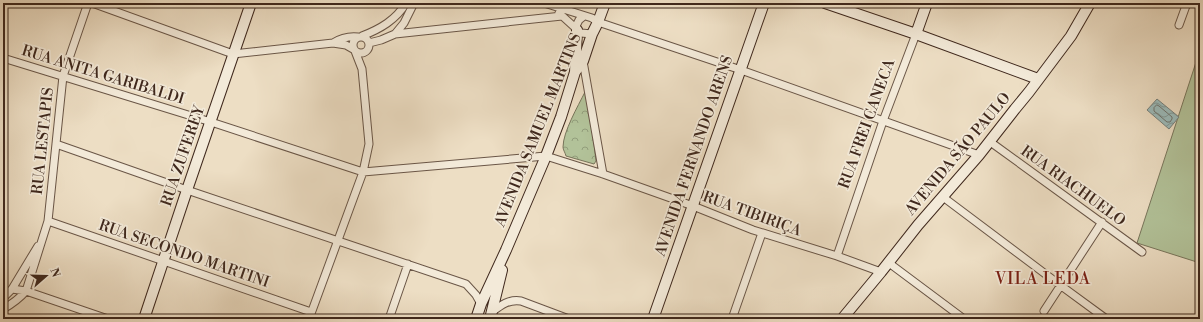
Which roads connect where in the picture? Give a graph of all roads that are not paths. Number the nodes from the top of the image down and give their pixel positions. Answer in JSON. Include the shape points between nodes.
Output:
{"nodes":[{"id":1,"x":88,"y":3,"type":"edge"},
{"id":2,"x":92,"y":3,"type":"edge"},
{"id":3,"x":251,"y":3,"type":"edge"},
{"id":4,"x":406,"y":3,"type":"edge"},
{"id":5,"x":414,"y":3,"type":"edge"},
{"id":6,"x":545,"y":3,"type":"edge"},
{"id":7,"x":605,"y":3,"type":"edge"},
{"id":8,"x":764,"y":3,"type":"edge"},
{"id":9,"x":825,"y":3,"type":"edge"},
{"id":10,"x":927,"y":3,"type":"edge"},
{"id":11,"x":1090,"y":3,"type":"edge"},
{"id":12,"x":1187,"y":3,"type":"edge"},
{"id":13,"x":562,"y":16,"type":"junction"},
{"id":14,"x":584,"y":16,"type":"junction"},
{"id":15,"x":598,"y":22,"type":"junction"},
{"id":16,"x":1179,"y":25,"type":"dead end"},
{"id":17,"x":576,"y":29,"type":"junction"},
{"id":18,"x":395,"y":34,"type":"junction"},
{"id":19,"x":592,"y":34,"type":"junction"},
{"id":20,"x":916,"y":34,"type":"junction"},
{"id":21,"x":360,"y":36,"type":"junction"},
{"id":22,"x":333,"y":42,"type":"junction"},
{"id":23,"x":368,"y":47,"type":"junction"},
{"id":24,"x":354,"y":50,"type":"junction"},
{"id":25,"x":234,"y":54,"type":"junction"},
{"id":26,"x":3,"y":58,"type":"edge"},
{"id":27,"x":583,"y":61,"type":"junction"},
{"id":28,"x":362,"y":69,"type":"junction"},
{"id":29,"x":740,"y":70,"type":"junction"},
{"id":30,"x":575,"y":72,"type":"junction"},
{"id":31,"x":63,"y":76,"type":"junction"},
{"id":32,"x":1038,"y":79,"type":"junction"},
{"id":33,"x":883,"y":121,"type":"junction"},
{"id":34,"x":211,"y":122,"type":"junction"},
{"id":35,"x":989,"y":141,"type":"junction"},
{"id":36,"x":56,"y":144,"type":"junction"},
{"id":37,"x":979,"y":155,"type":"junction"},
{"id":38,"x":546,"y":156,"type":"junction"},
{"id":39,"x":363,"y":172,"type":"junction"},
{"id":40,"x":603,"y":174,"type":"junction"},
{"id":41,"x":187,"y":190,"type":"junction"},
{"id":42,"x":943,"y":197,"type":"junction"},
{"id":43,"x":693,"y":206,"type":"junction"},
{"id":44,"x":48,"y":221,"type":"junction"},
{"id":45,"x":1102,"y":222,"type":"junction"},
{"id":46,"x":762,"y":233,"type":"junction"},
{"id":47,"x":43,"y":238,"type":"junction"},
{"id":48,"x":338,"y":241,"type":"junction"},
{"id":49,"x":506,"y":250,"type":"junction"},
{"id":50,"x":1142,"y":252,"type":"dead end"},
{"id":51,"x":837,"y":256,"type":"junction"},
{"id":52,"x":164,"y":260,"type":"junction"},
{"id":53,"x":888,"y":263,"type":"junction"},
{"id":54,"x":408,"y":264,"type":"junction"},
{"id":55,"x":881,"y":272,"type":"junction"},
{"id":56,"x":1060,"y":285,"type":"junction"},
{"id":57,"x":12,"y":289,"type":"junction"},
{"id":58,"x":26,"y":291,"type":"junction"},
{"id":59,"x":3,"y":298,"type":"edge"},
{"id":60,"x":481,"y":304,"type":"junction"},
{"id":61,"x":3,"y":310,"type":"edge"},
{"id":62,"x":1044,"y":311,"type":"dead end"},
{"id":63,"x":310,"y":316,"type":"edge"},
{"id":64,"x":491,"y":316,"type":"edge"},
{"id":65,"x":1105,"y":318,"type":"dead end"},
{"id":66,"x":108,"y":319,"type":"edge"},
{"id":67,"x":144,"y":319,"type":"edge"},
{"id":68,"x":389,"y":319,"type":"edge"},
{"id":69,"x":476,"y":319,"type":"edge"},
{"id":70,"x":570,"y":319,"type":"edge"},
{"id":71,"x":653,"y":319,"type":"edge"},
{"id":72,"x":732,"y":319,"type":"edge"},
{"id":73,"x":842,"y":319,"type":"edge"},
{"id":74,"x":964,"y":319,"type":"edge"}],
"edges":[{"from":1,"to":31,"type":"street","name":"RUA LESTAPIS"},
{"from":2,"to":25,"type":"street"},
{"from":3,"to":25,"type":"street","name":"RUA ZUFEREY"},
{"from":4,"to":21,"type":"street","via":[[390,22]]},
{"from":5,"to":18,"type":"street"},
{"from":6,"to":13,"type":"street"},
{"from":6,"to":14,"type":"street"},
{"from":7,"to":15,"type":"street","name":"AVENIDA SAMUEL MARTINS"},
{"from":8,"to":29,"type":"street","name":"AVENIDA FERNANDO ARENS"},
{"from":9,"to":20,"type":"street"},
{"from":10,"to":20,"type":"street","name":"RUA FREI CANECA"},
{"from":11,"to":32,"type":"street","name":"AVENIDA SÃO PAULO","via":[[1071,36]]},
{"from":12,"to":16,"type":"street"},
{"from":13,"to":17,"type":"street"},
{"from":13,"to":18,"type":"street"},
{"from":14,"to":15,"type":"street"},
{"from":14,"to":17,"type":"street","via":[[579,20]]},
{"from":15,"to":19,"type":"street","name":"AVENIDA SAMUEL MARTINS"},
{"from":15,"to":29,"type":"street"},
{"from":17,"to":19,"type":"street","via":[[581,33]]},
{"from":17,"to":30,"type":"street"},
{"from":18,"to":23,"type":"street"},
{"from":19,"to":27,"type":"street","name":"AVENIDA SAMUEL MARTINS"},
{"from":20,"to":32,"type":"street"},
{"from":20,"to":33,"type":"street","name":"RUA FREI CANECA"},
{"from":21,"to":22,"type":"street"},
{"from":21,"to":23,"type":"street","via":[[368,40]]},
{"from":21,"to":24,"type":"street","via":[[353,40]]},
{"from":22,"to":24,"type":"street"},
{"from":22,"to":25,"type":"street"},
{"from":23,"to":24,"type":"street","via":[[362,53]]},
{"from":23,"to":28,"type":"street"},
{"from":24,"to":28,"type":"street"},
{"from":25,"to":34,"type":"street","name":"RUA ZUFEREY"},
{"from":26,"to":31,"type":"street","name":"RUA ANITA GARIBALDI"},
{"from":27,"to":30,"type":"street","name":"AVENIDA SAMUEL MARTINS"},
{"from":27,"to":40,"type":"street"},
{"from":28,"to":39,"type":"street","via":[[369,144]]},
{"from":29,"to":33,"type":"street"},
{"from":29,"to":43,"type":"street","name":"AVENIDA FERNANDO ARENS"},
{"from":30,"to":38,"type":"street","name":"AVENIDA SAMUEL MARTINS"},
{"from":31,"to":34,"type":"street","name":"RUA ANITA GARIBALDI"},
{"from":31,"to":36,"type":"street","name":"RUA LESTAPIS"},
{"from":32,"to":35,"type":"street","name":"AVENIDA SÃO PAULO"},
{"from":33,"to":37,"type":"street"},
{"from":33,"to":51,"type":"street","name":"RUA FREI CANECA"},
{"from":34,"to":39,"type":"street","name":"RUA ANITA GARIBALDI"},
{"from":34,"to":41,"type":"street","name":"RUA ZUFEREY"},
{"from":35,"to":37,"type":"street","name":"AVENIDA SÃO PAULO"},
{"from":35,"to":45,"type":"street","name":"RUA RIACHUELO"},
{"from":36,"to":41,"type":"street"},
{"from":36,"to":44,"type":"street","name":"RUA LESTAPIS"},
{"from":37,"to":42,"type":"street","name":"AVENIDA SÃO PAULO"},
{"from":38,"to":39,"type":"street","name":"RUA ANITA GARIBALDI"},
{"from":38,"to":40,"type":"street","name":"RUA TIBIRIÇA"},
{"from":38,"to":49,"type":"street","name":"AVENIDA SAMUEL MARTINS"},
{"from":39,"to":48,"type":"street"},
{"from":40,"to":43,"type":"street","name":"RUA TIBIRIÇA"},
{"from":41,"to":48,"type":"street"},
{"from":41,"to":52,"type":"street","name":"RUA ZUFEREY"},
{"from":42,"to":53,"type":"street","name":"AVENIDA SÃO PAULO"},
{"from":42,"to":56,"type":"street"},
{"from":43,"to":46,"type":"street","name":"RUA TIBIRIÇA"},
{"from":43,"to":71,"type":"street","name":"AVENIDA FERNANDO ARENS"},
{"from":44,"to":47,"type":"street","name":"RUA LESTAPIS"},
{"from":44,"to":52,"type":"street","name":"RUA SECONDO MARTINI"},
{"from":45,"to":50,"type":"street","name":"RUA RIACHUELO"},
{"from":45,"to":56,"type":"street"},
{"from":46,"to":51,"type":"street","name":"RUA TIBIRIÇA"},
{"from":46,"to":72,"type":"street"},
{"from":47,"to":57,"type":"street","name":"RUA LESTAPIS"},
{"from":47,"to":58,"type":"street","name":"RUA LESTAPIS"},
{"from":48,"to":54,"type":"street"},
{"from":48,"to":63,"type":"street"},
{"from":49,"to":60,"type":"street","name":"AVENIDA SAMUEL MARTINS"},
{"from":49,"to":64,"type":"street","name":"AVENIDA SAMUEL MARTINS"},
{"from":51,"to":55,"type":"street","name":"RUA TIBIRIÇA"},
{"from":52,"to":63,"type":"street","name":"RUA SECONDO MARTINI"},
{"from":52,"to":67,"type":"street","name":"RUA ZUFEREY"},
{"from":53,"to":55,"type":"street","name":"AVENIDA SÃO PAULO"},
{"from":53,"to":74,"type":"street"},
{"from":54,"to":60,"type":"street","via":[[466,284]]},
{"from":54,"to":68,"type":"street"},
{"from":55,"to":73,"type":"street","name":"AVENIDA SÃO PAULO"},
{"from":56,"to":62,"type":"street"},
{"from":56,"to":65,"type":"street"},
{"from":57,"to":58,"type":"street"},
{"from":57,"to":59,"type":"street","name":"RUA LESTAPIS"},
{"from":58,"to":61,"type":"street","name":"RUA LESTAPIS"},
{"from":58,"to":66,"type":"street"},
{"from":60,"to":64,"type":"street","via":[[488,307]]},
{"from":60,"to":69,"type":"street","name":"AVENIDA SAMUEL MARTINS"},
{"from":64,"to":70,"type":"street","via":[[500,305],[515,300]]}]}
